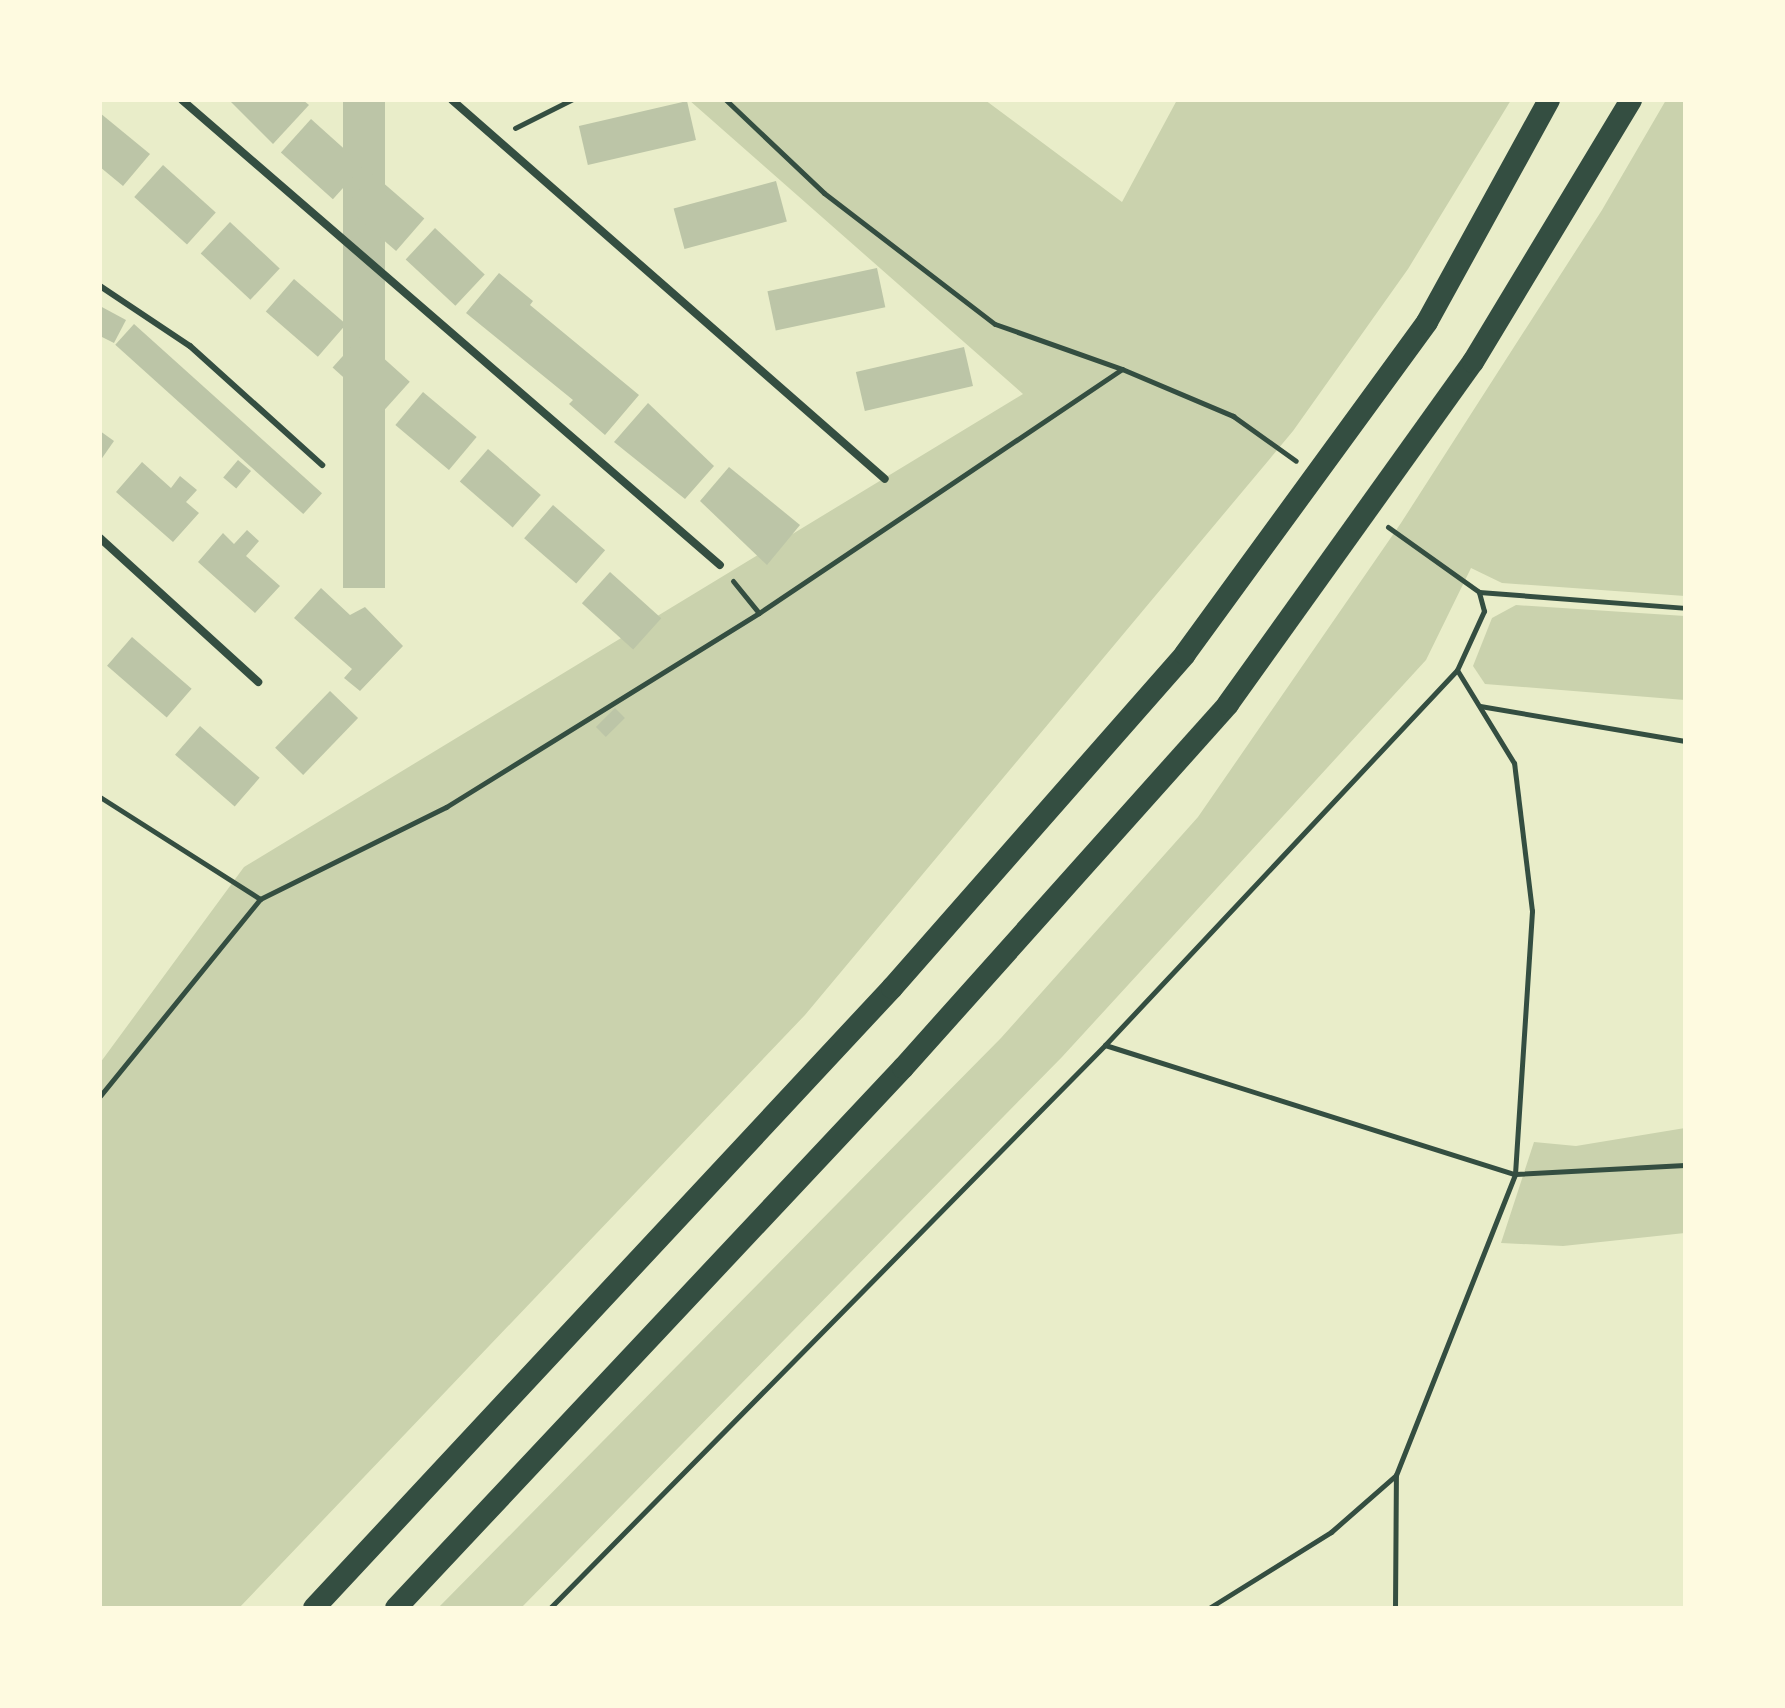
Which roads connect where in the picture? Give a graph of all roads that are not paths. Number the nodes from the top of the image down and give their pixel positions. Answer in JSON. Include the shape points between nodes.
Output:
{"nodes":[{"id":1,"x":182,"y":100,"type":"edge"},
{"id":2,"x":452,"y":100,"type":"edge"},
{"id":3,"x":1549,"y":100,"type":"edge"},
{"id":4,"x":1631,"y":100,"type":"edge"},
{"id":5,"x":100,"y":286,"type":"edge"},
{"id":6,"x":322,"y":465,"type":"dead end"},
{"id":7,"x":885,"y":479,"type":"dead end"},
{"id":8,"x":100,"y":538,"type":"edge"},
{"id":9,"x":720,"y":565,"type":"road end"},
{"id":10,"x":258,"y":682,"type":"dead end"},
{"id":11,"x":314,"y":1608,"type":"edge"},
{"id":12,"x":396,"y":1608,"type":"edge"}],
"edges":[{"from":1,"to":9,"type":"street"},
{"from":2,"to":7,"type":"street"},
{"from":3,"to":11,"type":"highway","via":[[1427,322],[1185,654],[892,988]]},
{"from":4,"to":12,"type":"highway","via":[[1473,362],[1228,704],[903,1068]]},
{"from":5,"to":6,"type":"lane","via":[[190,346]]},
{"from":8,"to":10,"type":"street"}]}
